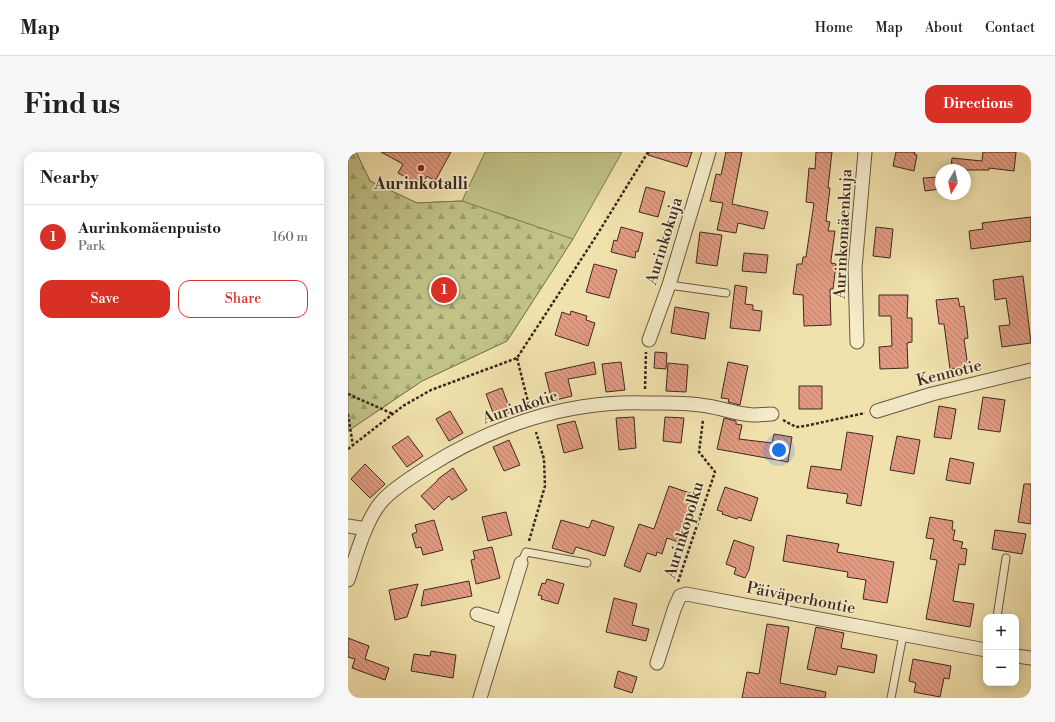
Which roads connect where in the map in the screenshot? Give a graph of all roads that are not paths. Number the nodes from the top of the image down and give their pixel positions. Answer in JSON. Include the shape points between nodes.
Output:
{"nodes":[{"id":1,"x":709,"y":152,"type":"edge"},
{"id":2,"x":865,"y":152,"type":"edge"},
{"id":3,"x":669,"y":285,"type":"junction"},
{"id":4,"x":726,"y":293,"type":"dead end"},
{"id":5,"x":649,"y":340,"type":"road end"},
{"id":6,"x":857,"y":342,"type":"dead end"},
{"id":7,"x":1031,"y":370,"type":"edge"},
{"id":8,"x":877,"y":411,"type":"road end"},
{"id":9,"x":772,"y":414,"type":"road end"},
{"id":10,"x":348,"y":526,"type":"edge"},
{"id":11,"x":366,"y":529,"type":"junction"},
{"id":12,"x":524,"y":558,"type":"joint"},
{"id":13,"x":1006,"y":558,"type":"dead end"},
{"id":14,"x":587,"y":563,"type":"dead end"},
{"id":15,"x":348,"y":580,"type":"edge"},
{"id":16,"x":477,"y":614,"type":"dead end"},
{"id":17,"x":997,"y":614,"type":"edge"},
{"id":18,"x":504,"y":622,"type":"junction"},
{"id":19,"x":903,"y":635,"type":"junction"},
{"id":20,"x":983,"y":649,"type":"edge"},
{"id":21,"x":1019,"y":656,"type":"edge"},
{"id":22,"x":1031,"y":658,"type":"edge"},
{"id":23,"x":657,"y":663,"type":"dead end"},
{"id":24,"x":480,"y":698,"type":"edge"},
{"id":25,"x":891,"y":698,"type":"edge"}],
"edges":[{"from":1,"to":3,"type":"street","name":"Aurinkokuja"},
{"from":2,"to":6,"type":"street","name":"Aurinkomäenkuja","via":[[855,268]]},
{"from":3,"to":4,"type":"lane"},
{"from":3,"to":5,"type":"street","name":"Aurinkokuja"},
{"from":7,"to":8,"type":"street","name":"Kennotie","via":[[932,394]]},
{"from":9,"to":11,"type":"street","name":"Aurinkotie","via":[[753,415],[706,405],[644,403],[585,407],[532,418],[483,437],[420,472],[382,500]]},
{"from":10,"to":11,"type":"street"},
{"from":11,"to":15,"type":"street","name":"Aurinkotie"},
{"from":12,"to":14,"type":"lane"},
{"from":12,"to":18,"type":"street"},
{"from":13,"to":17,"type":"lane"},
{"from":16,"to":18,"type":"street"},
{"from":18,"to":24,"type":"street"},
{"from":19,"to":20,"type":"street","name":"Päiväperhontie"},
{"from":19,"to":23,"type":"street","name":"Päiväperhontie","via":[[686,594],[680,596],[675,607]]},
{"from":19,"to":25,"type":"lane"},
{"from":21,"to":22,"type":"street"}]}
